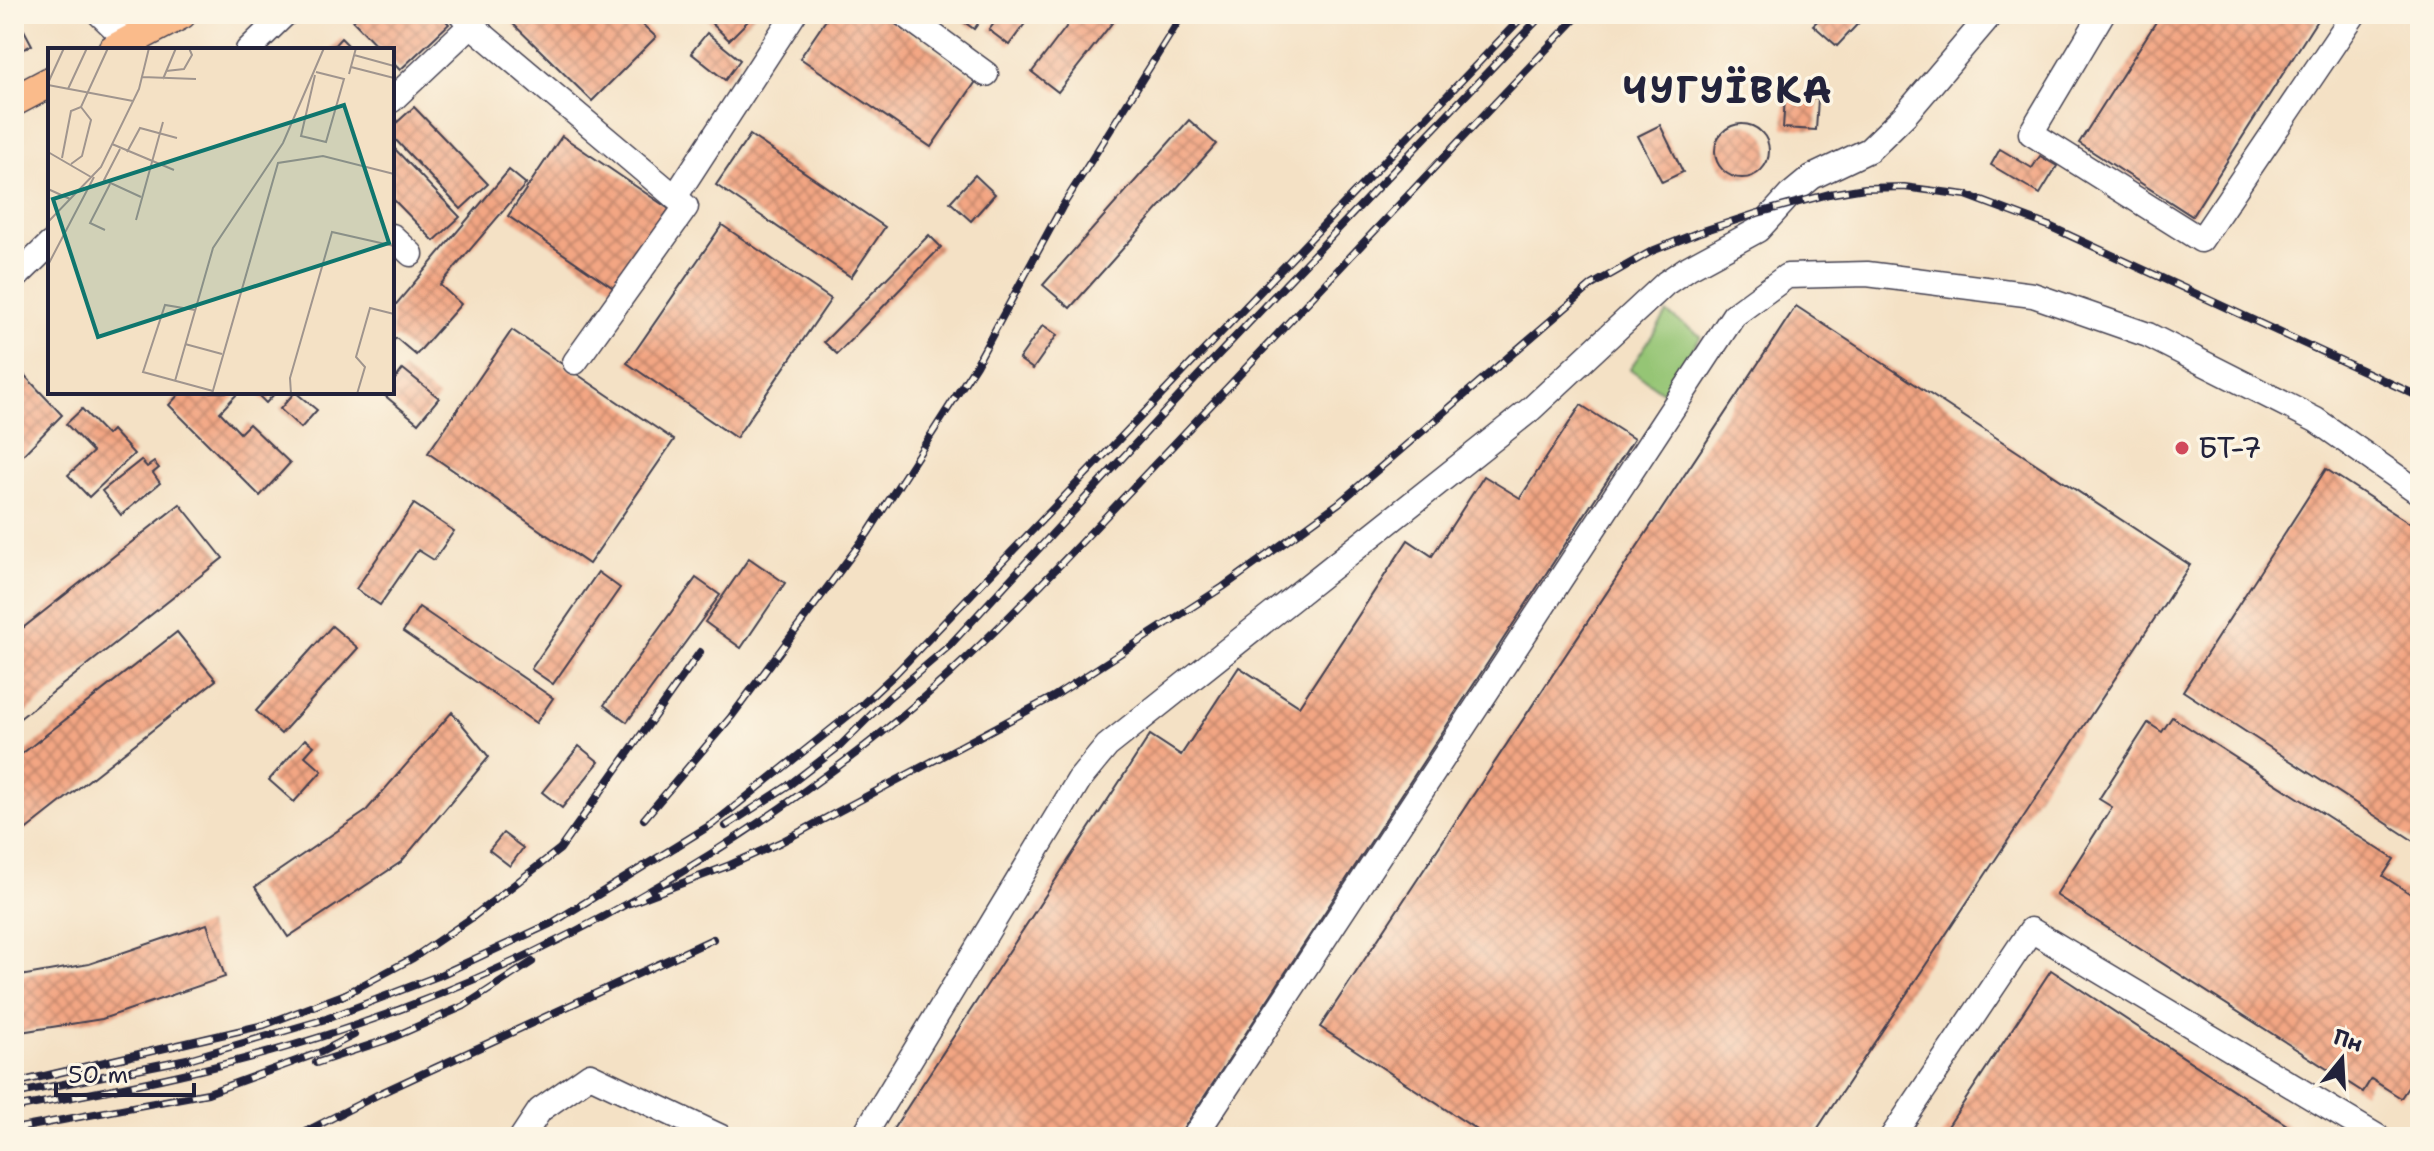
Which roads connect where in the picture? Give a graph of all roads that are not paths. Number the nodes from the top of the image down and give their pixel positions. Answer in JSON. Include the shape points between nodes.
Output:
{"nodes":[{"id":1,"x":100,"y":14,"type":"edge"},
{"id":2,"x":181,"y":14,"type":"edge"},
{"id":3,"x":285,"y":14,"type":"edge"},
{"id":4,"x":794,"y":14,"type":"edge"},
{"id":5,"x":904,"y":14,"type":"edge"},
{"id":6,"x":1991,"y":14,"type":"edge"},
{"id":7,"x":2102,"y":14,"type":"edge"},
{"id":8,"x":2354,"y":14,"type":"edge"},
{"id":9,"x":466,"y":19,"type":"edge"},
{"id":10,"x":121,"y":46,"type":"edge"},
{"id":11,"x":250,"y":48,"type":"edge"},
{"id":12,"x":986,"y":74,"type":"dead end"},
{"id":13,"x":48,"y":83,"type":"edge"},
{"id":14,"x":394,"y":98,"type":"edge"},
{"id":15,"x":14,"y":101,"type":"edge"},
{"id":16,"x":675,"y":197,"type":"junction"},
{"id":17,"x":394,"y":238,"type":"edge"},
{"id":18,"x":48,"y":246,"type":"edge"},
{"id":19,"x":411,"y":254,"type":"dead end"},
{"id":20,"x":14,"y":279,"type":"edge"},
{"id":21,"x":575,"y":362,"type":"dead end"},
{"id":22,"x":2420,"y":493,"type":"edge"},
{"id":23,"x":522,"y":1137,"type":"edge"},
{"id":24,"x":721,"y":1137,"type":"edge"},
{"id":25,"x":863,"y":1137,"type":"edge"},
{"id":26,"x":1194,"y":1137,"type":"edge"},
{"id":27,"x":1892,"y":1137,"type":"edge"},
{"id":28,"x":2378,"y":1137,"type":"edge"}],
"edges":[{"from":1,"to":10,"type":"street"},
{"from":2,"to":10,"type":"main road"},
{"from":3,"to":11,"type":"street"},
{"from":4,"to":16,"type":"street"},
{"from":5,"to":12,"type":"street"},
{"from":6,"to":25,"type":"street","via":[[1880,141],[1812,177],[1758,230],[1666,283],[1531,409],[1107,746],[1079,780]]},
{"from":7,"to":8,"type":"street","via":[[2031,133],[2201,240]]},
{"from":9,"to":14,"type":"street"},
{"from":9,"to":16,"type":"street"},
{"from":13,"to":15,"type":"main road"},
{"from":16,"to":21,"type":"street","via":[[686,207]]},
{"from":17,"to":19,"type":"street"},
{"from":18,"to":20,"type":"street"},
{"from":22,"to":26,"type":"street","via":[[2302,413],[2148,335],[2033,295],[1867,274],[1787,276],[1734,315]]},
{"from":23,"to":24,"type":"street","via":[[540,1110],[590,1075]]},
{"from":27,"to":28,"type":"street","via":[[2031,930]]}]}
